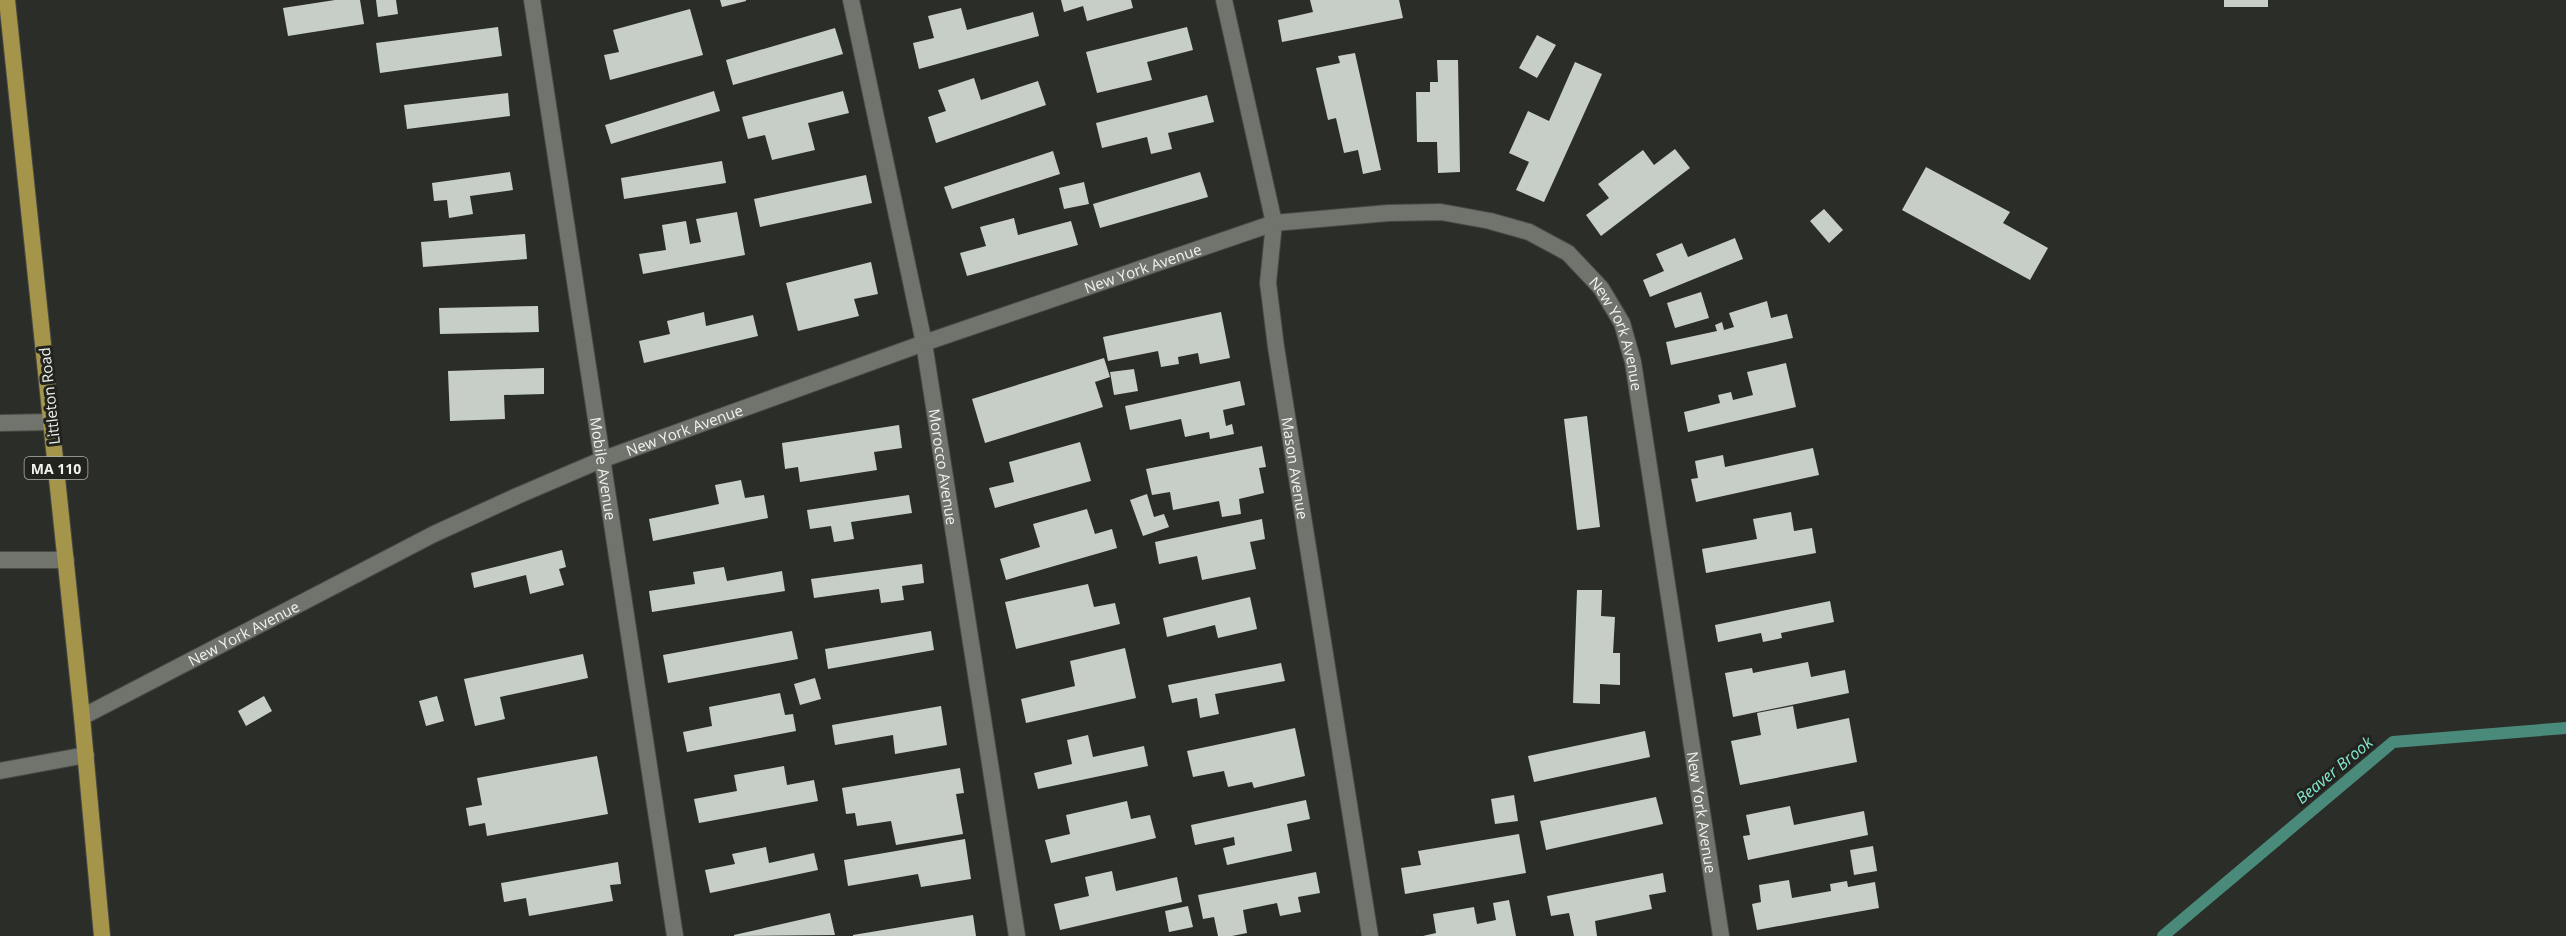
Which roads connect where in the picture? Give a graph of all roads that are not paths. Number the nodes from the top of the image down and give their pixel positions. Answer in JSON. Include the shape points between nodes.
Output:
{"nodes":[{"id":1,"x":7,"y":0,"type":"edge"},
{"id":2,"x":532,"y":0,"type":"edge"},
{"id":3,"x":851,"y":0,"type":"edge"},
{"id":4,"x":1224,"y":0,"type":"edge"},
{"id":5,"x":1274,"y":223,"type":"junction"},
{"id":6,"x":924,"y":343,"type":"junction"},
{"id":7,"x":51,"y":422,"type":"junction"},
{"id":8,"x":0,"y":423,"type":"edge"},
{"id":9,"x":601,"y":460,"type":"junction"},
{"id":10,"x":66,"y":560,"type":"junction"},
{"id":11,"x":0,"y":561,"type":"edge"},
{"id":12,"x":82,"y":717,"type":"junction"},
{"id":13,"x":86,"y":755,"type":"junction"},
{"id":14,"x":0,"y":771,"type":"edge"},
{"id":15,"x":102,"y":936,"type":"edge"},
{"id":16,"x":675,"y":936,"type":"edge"},
{"id":17,"x":1017,"y":936,"type":"edge"},
{"id":18,"x":1371,"y":936,"type":"edge"},
{"id":19,"x":1721,"y":936,"type":"edge"}],
"edges":[{"from":1,"to":7,"type":"main road","name":"Littleton Road","number":"MA 110"},
{"from":2,"to":9,"type":"street","name":"Mobile Avenue"},
{"from":3,"to":6,"type":"street","name":"Morocco Avenue"},
{"from":4,"to":5,"type":"street","name":"Mason Avenue"},
{"from":5,"to":6,"type":"street","name":"New York Avenue"},
{"from":5,"to":18,"type":"street","name":"Mason Avenue","via":[[1268,283],[1276,347]]},
{"from":5,"to":19,"type":"street","name":"New York Avenue","via":[[1441,212],[1490,221],[1529,232],[1568,253],[1601,288],[1622,323],[1633,362]]},
{"from":6,"to":9,"type":"street","name":"New York Avenue"},
{"from":6,"to":17,"type":"street","name":"Morocco Avenue"},
{"from":7,"to":8,"type":"street"},
{"from":7,"to":10,"type":"main road","name":"Littleton Road","number":"MA 110"},
{"from":9,"to":12,"type":"street","name":"New York Avenue","via":[[434,534]]},
{"from":9,"to":16,"type":"street","name":"Mobile Avenue"},
{"from":10,"to":11,"type":"street"},
{"from":10,"to":12,"type":"main road","name":"Littleton Road","number":"MA 110"},
{"from":12,"to":13,"type":"main road","name":"Littleton Road","number":"MA 110"},
{"from":13,"to":14,"type":"street"},
{"from":13,"to":15,"type":"main road","name":"Littleton Road","number":"MA 110"}]}
